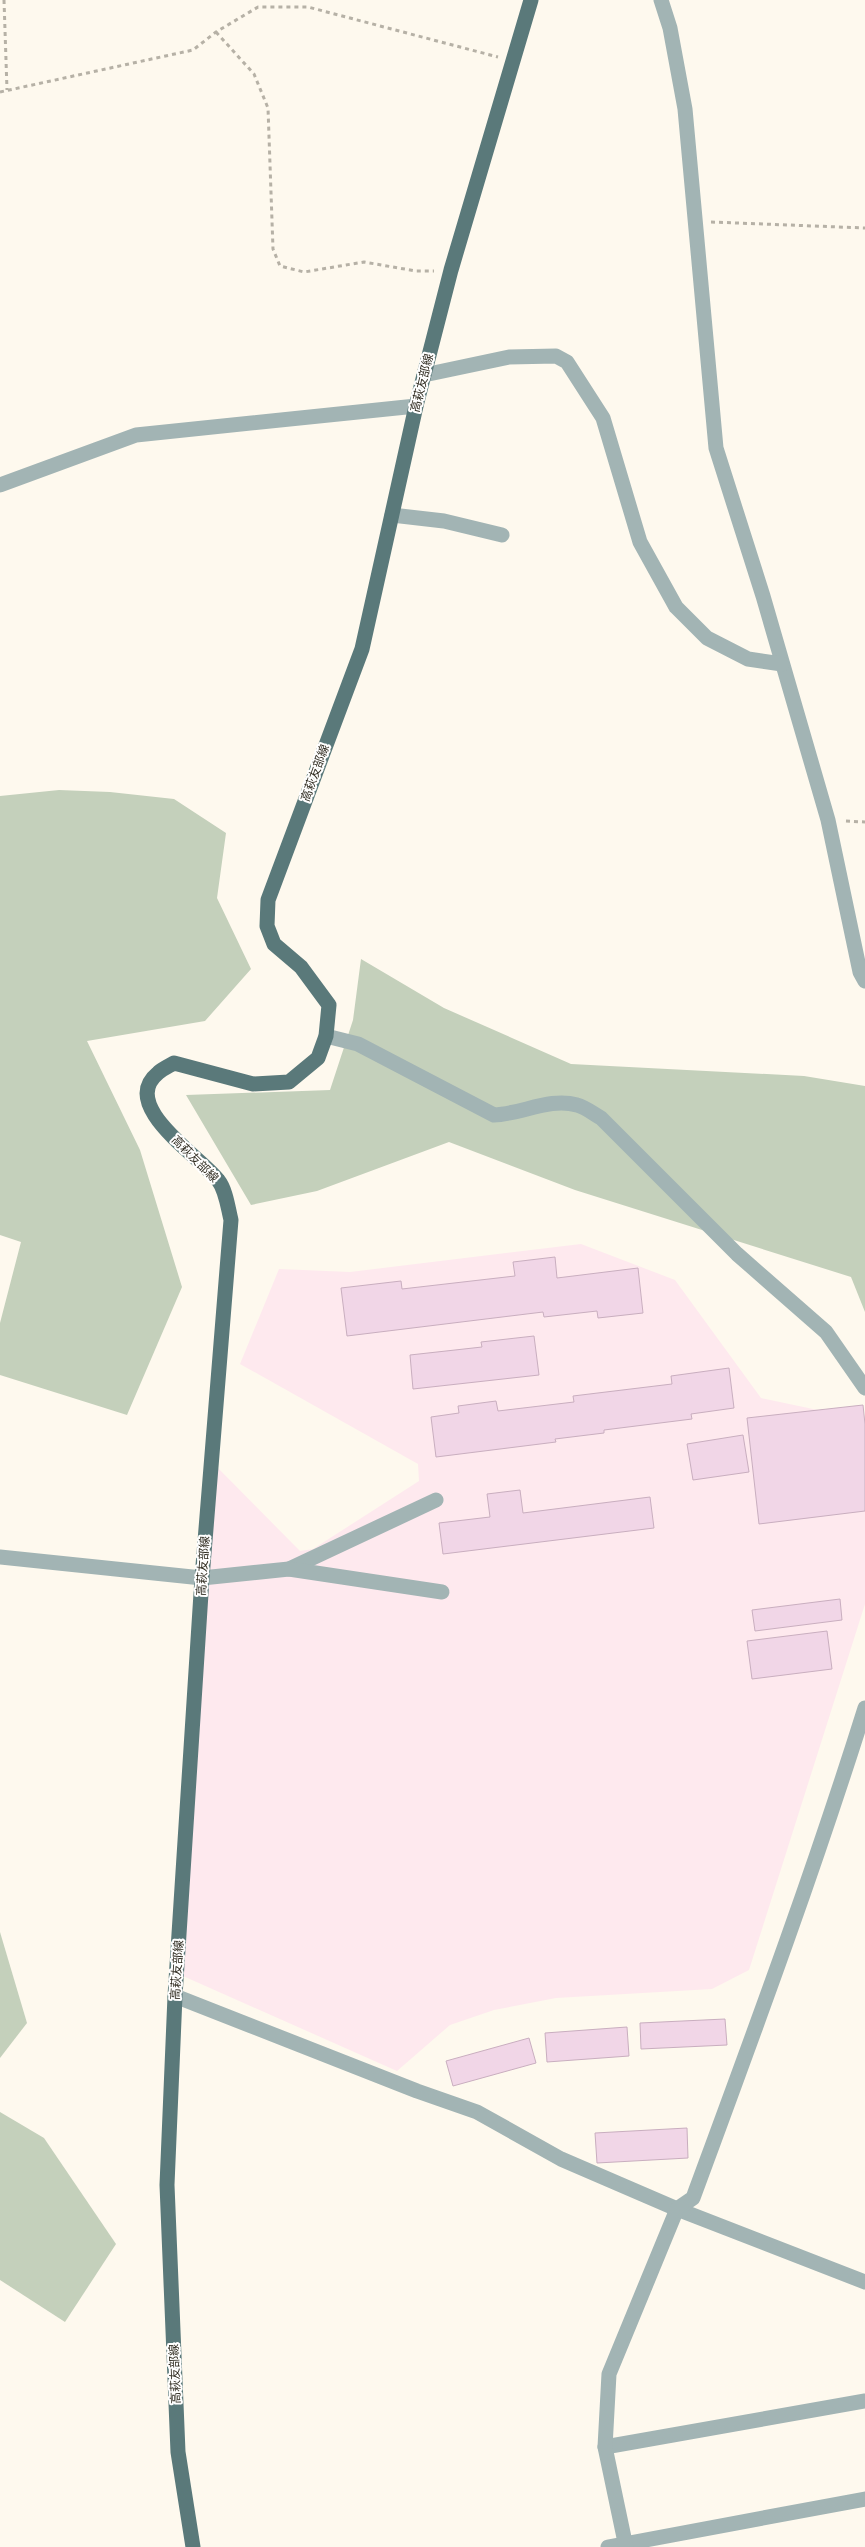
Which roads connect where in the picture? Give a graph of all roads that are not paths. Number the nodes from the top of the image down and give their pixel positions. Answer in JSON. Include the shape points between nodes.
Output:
{"nodes":[{"id":1,"x":531,"y":0,"type":"edge"},
{"id":2,"x":661,"y":0,"type":"edge"},
{"id":3,"x":424,"y":375,"type":"junction"},
{"id":4,"x":416,"y":406,"type":"junction"},
{"id":5,"x":0,"y":485,"type":"edge"},
{"id":6,"x":392,"y":515,"type":"junction"},
{"id":7,"x":502,"y":534,"type":"dead end"},
{"id":8,"x":782,"y":664,"type":"junction"},
{"id":9,"x":865,"y":982,"type":"edge"},
{"id":10,"x":326,"y":1036,"type":"junction"},
{"id":11,"x":865,"y":1388,"type":"edge"},
{"id":12,"x":436,"y":1500,"type":"dead end"},
{"id":13,"x":0,"y":1556,"type":"edge"},
{"id":14,"x":289,"y":1569,"type":"junction"},
{"id":15,"x":202,"y":1578,"type":"junction"},
{"id":16,"x":442,"y":1592,"type":"dead end"},
{"id":17,"x":865,"y":1708,"type":"edge"},
{"id":18,"x":859,"y":1752,"type":"edge"},
{"id":19,"x":175,"y":1996,"type":"junction"},
{"id":20,"x":677,"y":2209,"type":"junction"},
{"id":21,"x":865,"y":2282,"type":"edge"},
{"id":22,"x":865,"y":2401,"type":"edge"},
{"id":23,"x":605,"y":2447,"type":"junction"},
{"id":24,"x":865,"y":2500,"type":"edge"},
{"id":25,"x":626,"y":2545,"type":"edge"},
{"id":26,"x":193,"y":2547,"type":"edge"},
{"id":27,"x":608,"y":2547,"type":"edge"}],
"edges":[{"from":1,"to":3,"type":"main road","name":"高萩友部線","via":[[451,270]]},
{"from":2,"to":8,"type":"street","via":[[670,28],[685,109],[716,448],[764,596]]},
{"from":3,"to":4,"type":"main road","name":"高萩友部線"},
{"from":3,"to":8,"type":"street","via":[[509,357],[556,356],[566,362],[603,418],[640,542],[676,607],[707,638],[748,659]]},
{"from":4,"to":5,"type":"street","via":[[136,435]]},
{"from":4,"to":6,"type":"main road","name":"高萩友部線"},
{"from":6,"to":7,"type":"street","via":[[444,520]]},
{"from":6,"to":10,"type":"main road","name":"高萩友部線","via":[[362,649],[268,900],[266,926],[274,944],[301,967],[328,1004]]},
{"from":8,"to":9,"type":"street","via":[[828,820],[860,972]]},
{"from":10,"to":11,"type":"street","via":[[358,1044],[494,1115],[560,1102],[578,1105],[601,1118],[737,1254],[826,1332]]},
{"from":10,"to":15,"type":"main road","name":"高萩友部線","via":[[318,1058],[289,1082],[253,1084],[174,1063],[157,1073],[148,1086],[148,1103],[167,1131],[219,1181],[232,1220]]},
{"from":12,"to":14,"type":"street"},
{"from":13,"to":15,"type":"street"},
{"from":14,"to":15,"type":"street"},
{"from":14,"to":16,"type":"street"},
{"from":15,"to":19,"type":"main road","name":"高萩友部線"},
{"from":17,"to":18,"type":"street"},
{"from":18,"to":20,"type":"street","via":[[693,2198]]},
{"from":19,"to":20,"type":"street","via":[[477,2112],[561,2159]]},
{"from":19,"to":26,"type":"main road","name":"高萩友部線","via":[[167,2185],[178,2452]]},
{"from":20,"to":21,"type":"street"},
{"from":20,"to":23,"type":"street","via":[[609,2374]]},
{"from":22,"to":23,"type":"street"},
{"from":23,"to":25,"type":"street"},
{"from":24,"to":25,"type":"street"},
{"from":25,"to":27,"type":"street"}]}
